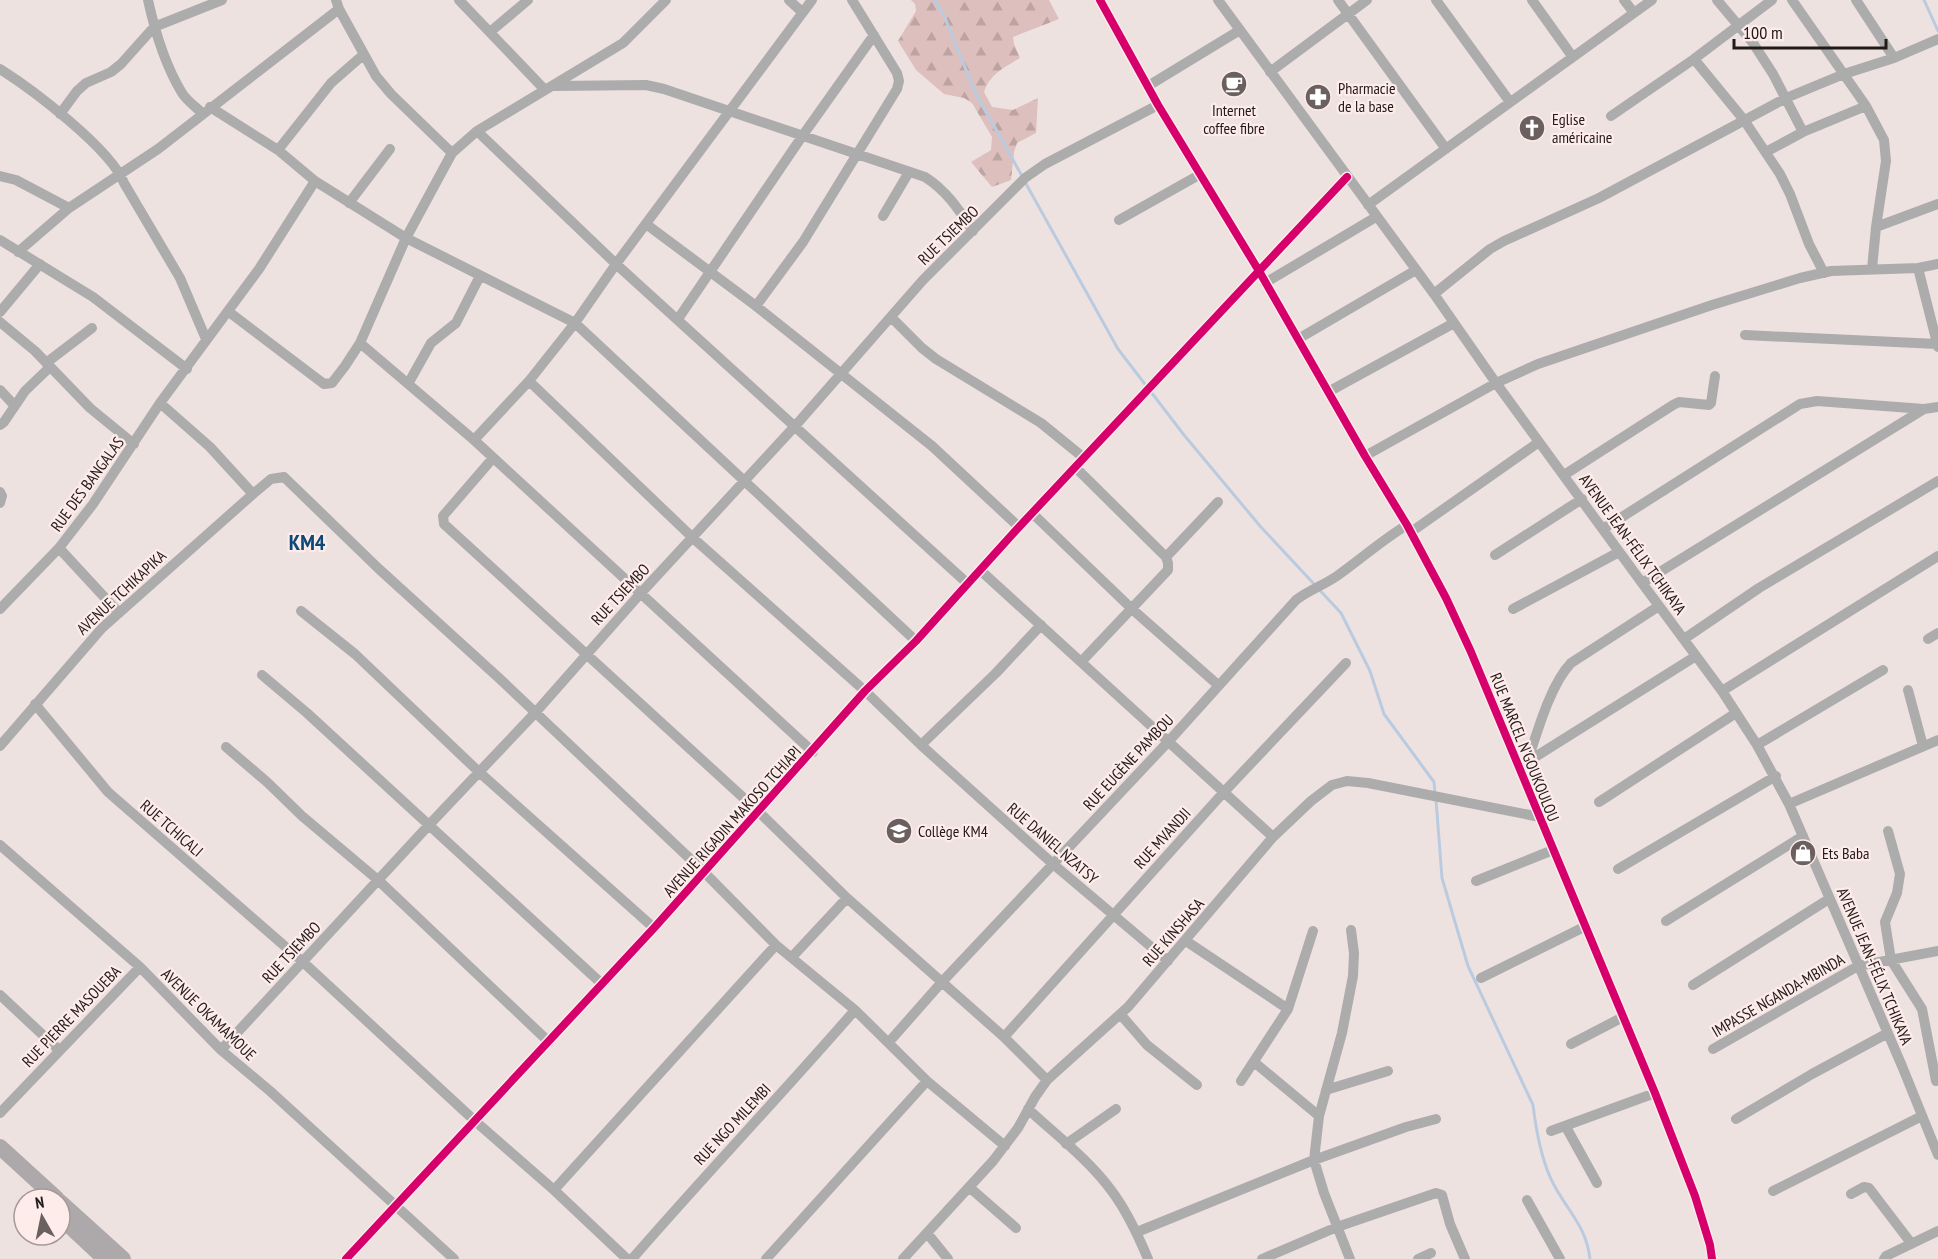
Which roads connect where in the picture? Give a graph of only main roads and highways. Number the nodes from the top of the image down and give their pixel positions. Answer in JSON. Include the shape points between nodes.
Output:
{"nodes":[{"id":1,"x":0,"y":1147,"type":"edge"},
{"id":2,"x":0,"y":1162,"type":"edge"},
{"id":3,"x":27,"y":1187,"type":"edge"},
{"id":4,"x":44,"y":1187,"type":"edge"},
{"id":5,"x":72,"y":1213,"type":"edge"},
{"id":6,"x":72,"y":1228,"type":"edge"},
{"id":7,"x":105,"y":1259,"type":"edge"},
{"id":8,"x":123,"y":1259,"type":"edge"}],
"edges":[{"from":1,"to":4,"type":"highway"},
{"from":2,"to":3,"type":"highway"},
{"from":5,"to":8,"type":"highway"},
{"from":6,"to":7,"type":"highway"}]}
